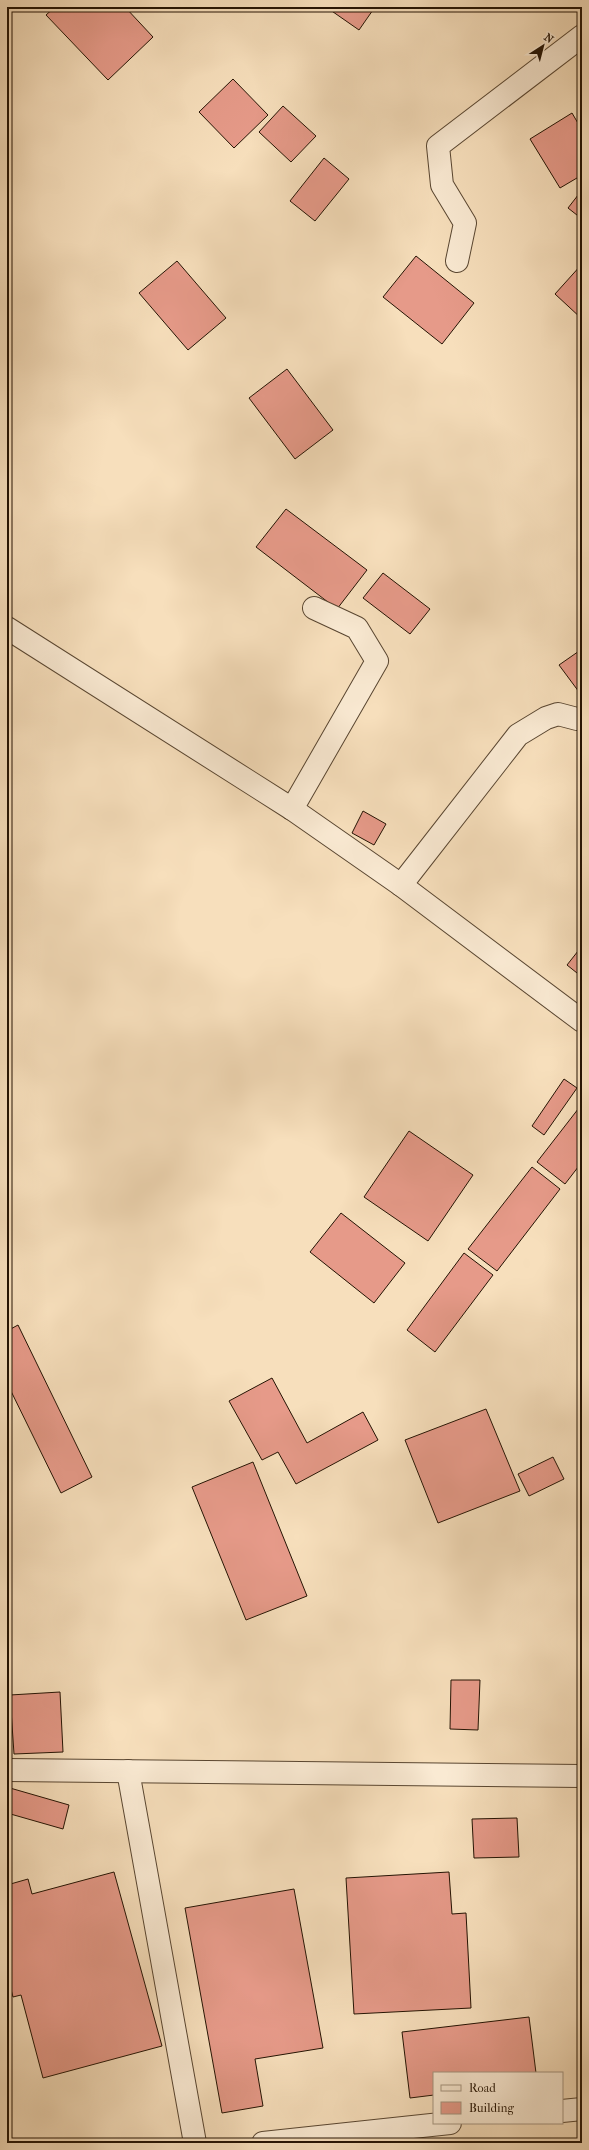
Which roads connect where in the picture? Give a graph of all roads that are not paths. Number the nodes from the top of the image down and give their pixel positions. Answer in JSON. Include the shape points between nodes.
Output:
{"nodes":[{"id":1,"x":582,"y":36,"type":"edge"},
{"id":2,"x":457,"y":261,"type":"dead end"},
{"id":3,"x":314,"y":608,"type":"dead end"},
{"id":4,"x":7,"y":628,"type":"edge"},
{"id":5,"x":577,"y":719,"type":"dead end"},
{"id":6,"x":292,"y":809,"type":"junction"},
{"id":7,"x":401,"y":885,"type":"junction"},
{"id":8,"x":582,"y":1021,"type":"edge"},
{"id":9,"x":7,"y":1770,"type":"edge"},
{"id":10,"x":128,"y":1771,"type":"junction"},
{"id":11,"x":582,"y":1776,"type":"edge"},
{"id":12,"x":582,"y":2109,"type":"edge"},
{"id":13,"x":563,"y":2111,"type":"edge"},
{"id":14,"x":441,"y":2124,"type":"edge"},
{"id":15,"x":195,"y":2143,"type":"edge"},
{"id":16,"x":263,"y":2143,"type":"edge"}],
"edges":[{"from":1,"to":2,"type":"street","via":[[438,146],[442,185],[465,223]]},
{"from":3,"to":6,"type":"street","via":[[357,628],[376,661]]},
{"from":4,"to":6,"type":"street"},
{"from":5,"to":7,"type":"street","via":[[558,714],[546,718],[518,735]]},
{"from":6,"to":7,"type":"street"},
{"from":7,"to":8,"type":"street"},
{"from":9,"to":10,"type":"street"},
{"from":10,"to":11,"type":"street"},
{"from":10,"to":15,"type":"street"},
{"from":12,"to":13,"type":"street"},
{"from":14,"to":16,"type":"street"}]}
